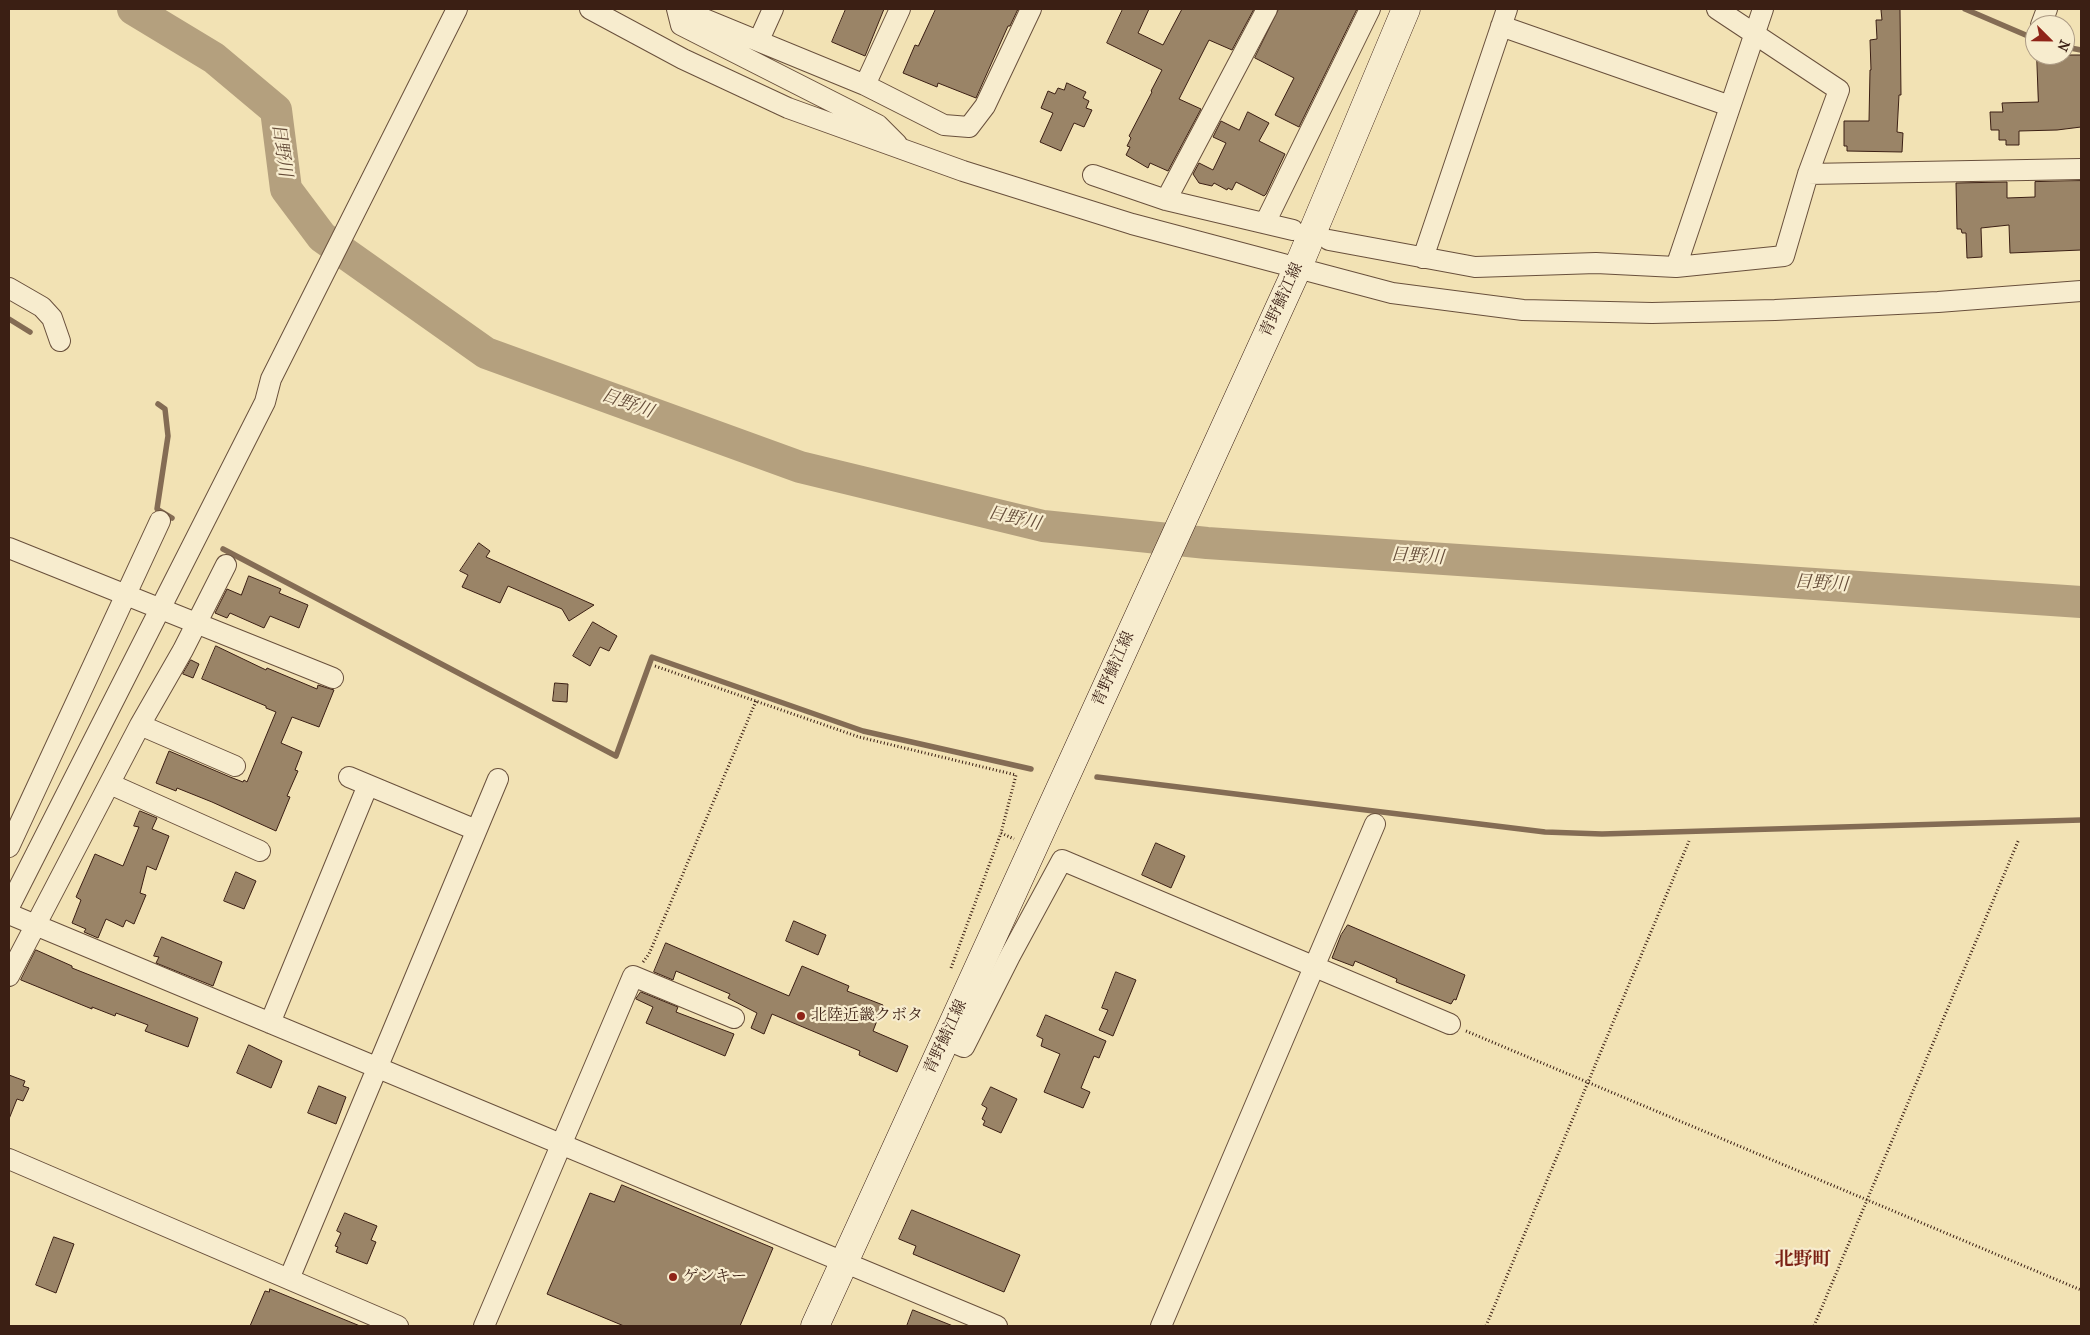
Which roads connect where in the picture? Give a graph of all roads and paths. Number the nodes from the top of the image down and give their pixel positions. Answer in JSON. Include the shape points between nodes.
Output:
{"nodes":[{"id":1,"x":458,"y":9,"type":"edge"},
{"id":2,"x":590,"y":9,"type":"edge"},
{"id":3,"x":679,"y":9,"type":"edge"},
{"id":4,"x":773,"y":9,"type":"edge"},
{"id":5,"x":900,"y":9,"type":"edge"},
{"id":6,"x":1031,"y":9,"type":"edge"},
{"id":7,"x":1267,"y":9,"type":"edge"},
{"id":8,"x":1370,"y":9,"type":"edge"},
{"id":9,"x":1406,"y":9,"type":"edge"},
{"id":10,"x":1717,"y":9,"type":"edge"},
{"id":11,"x":1763,"y":9,"type":"edge"},
{"id":12,"x":1504,"y":18,"type":"edge"},
{"id":13,"x":1755,"y":34,"type":"junction"},
{"id":14,"x":759,"y":40,"type":"junction"},
{"id":15,"x":865,"y":84,"type":"junction"},
{"id":16,"x":1730,"y":106,"type":"junction"},
{"id":17,"x":902,"y":149,"type":"junction"},
{"id":18,"x":2081,"y":169,"type":"edge"},
{"id":19,"x":1093,"y":174,"type":"dead end"},
{"id":20,"x":1808,"y":174,"type":"junction"},
{"id":21,"x":1166,"y":200,"type":"junction"},
{"id":22,"x":1265,"y":223,"type":"junction"},
{"id":23,"x":1293,"y":230,"type":"dead end"},
{"id":24,"x":1329,"y":240,"type":"dead end"},
{"id":25,"x":1423,"y":258,"type":"junction"},
{"id":26,"x":1676,"y":267,"type":"junction"},
{"id":27,"x":1294,"y":274,"type":"junction"},
{"id":28,"x":9,"y":288,"type":"edge"},
{"id":29,"x":2081,"y":291,"type":"edge"},
{"id":30,"x":60,"y":341,"type":"dead end"},
{"id":31,"x":160,"y":520,"type":"dead end"},
{"id":32,"x":9,"y":548,"type":"edge"},
{"id":33,"x":226,"y":565,"type":"dead end"},
{"id":34,"x":124,"y":594,"type":"junction"},
{"id":35,"x":160,"y":608,"type":"junction"},
{"id":36,"x":197,"y":623,"type":"junction"},
{"id":37,"x":655,"y":666,"type":"dead end"},
{"id":38,"x":334,"y":678,"type":"dead end"},
{"id":39,"x":756,"y":701,"type":"junction"},
{"id":40,"x":140,"y":725,"type":"junction"},
{"id":41,"x":235,"y":766,"type":"dead end"},
{"id":42,"x":350,"y":777,"type":"dead end"},
{"id":43,"x":498,"y":779,"type":"dead end"},
{"id":44,"x":110,"y":784,"type":"junction"},
{"id":45,"x":368,"y":785,"type":"junction"},
{"id":46,"x":1375,"y":824,"type":"dead end"},
{"id":47,"x":476,"y":830,"type":"junction"},
{"id":48,"x":1001,"y":833,"type":"junction"},
{"id":49,"x":2019,"y":839,"type":"dead end"},
{"id":50,"x":1017,"y":840,"type":"dead end"},
{"id":51,"x":1689,"y":842,"type":"dead end"},
{"id":52,"x":9,"y":847,"type":"edge"},
{"id":53,"x":260,"y":851,"type":"dead end"},
{"id":54,"x":9,"y":907,"type":"edge"},
{"id":55,"x":9,"y":914,"type":"edge"},
{"id":56,"x":35,"y":924,"type":"junction"},
{"id":57,"x":1314,"y":967,"type":"junction"},
{"id":58,"x":948,"y":974,"type":"dead end"},
{"id":59,"x":9,"y":976,"type":"edge"},
{"id":60,"x":633,"y":976,"type":"junction"},
{"id":61,"x":734,"y":1018,"type":"dead end"},
{"id":62,"x":270,"y":1022,"type":"junction"},
{"id":63,"x":1450,"y":1024,"type":"joint"},
{"id":64,"x":945,"y":1039,"type":"junction"},
{"id":65,"x":377,"y":1068,"type":"junction"},
{"id":66,"x":1587,"y":1082,"type":"junction"},
{"id":67,"x":562,"y":1145,"type":"junction"},
{"id":68,"x":9,"y":1159,"type":"edge"},
{"id":69,"x":1867,"y":1200,"type":"junction"},
{"id":70,"x":844,"y":1263,"type":"junction"},
{"id":71,"x":289,"y":1279,"type":"junction"},
{"id":72,"x":2081,"y":1290,"type":"edge"},
{"id":73,"x":398,"y":1326,"type":"edge"},
{"id":74,"x":484,"y":1326,"type":"edge"},
{"id":75,"x":815,"y":1326,"type":"edge"},
{"id":76,"x":997,"y":1326,"type":"edge"},
{"id":77,"x":1161,"y":1326,"type":"edge"},
{"id":78,"x":1486,"y":1326,"type":"edge"},
{"id":79,"x":1814,"y":1326,"type":"edge"}],
"edges":[{"from":1,"to":35,"type":"street","via":[[271,379],[265,402]]},
{"from":2,"to":17,"type":"street","via":[[683,59],[788,108]]},
{"from":3,"to":14,"type":"street"},
{"from":3,"to":17,"type":"street","via":[[681,25],[878,125]]},
{"from":4,"to":14,"type":"street"},
{"from":5,"to":15,"type":"street"},
{"from":6,"to":15,"type":"street","via":[[985,106],[969,127],[944,125]]},
{"from":7,"to":21,"type":"street"},
{"from":8,"to":22,"type":"street"},
{"from":9,"to":27,"type":"main road","name":"青野鯖江線"},
{"from":10,"to":13,"type":"street"},
{"from":11,"to":13,"type":"street"},
{"from":12,"to":16,"type":"street"},
{"from":12,"to":25,"type":"street"},
{"from":13,"to":16,"type":"street"},
{"from":13,"to":20,"type":"street","via":[[1839,90]]},
{"from":14,"to":15,"type":"street"},
{"from":16,"to":26,"type":"street"},
{"from":17,"to":27,"type":"street"},
{"from":18,"to":20,"type":"street"},
{"from":19,"to":21,"type":"street"},
{"from":20,"to":26,"type":"street","via":[[1784,256]]},
{"from":21,"to":22,"type":"street"},
{"from":22,"to":23,"type":"street"},
{"from":24,"to":25,"type":"street"},
{"from":25,"to":26,"type":"street","via":[[1475,267],[1596,263]]},
{"from":27,"to":29,"type":"street","via":[[1392,293],[1523,310],[1652,313],[1938,302]]},
{"from":27,"to":64,"type":"main road","name":"青野鯖江線"},
{"from":28,"to":30,"type":"street","via":[[42,307],[52,318]]},
{"from":31,"to":34,"type":"street"},
{"from":32,"to":34,"type":"street"},
{"from":33,"to":36,"type":"street"},
{"from":34,"to":35,"type":"street"},
{"from":34,"to":52,"type":"street"},
{"from":35,"to":36,"type":"street"},
{"from":35,"to":54,"type":"street"},
{"from":36,"to":38,"type":"street"},
{"from":36,"to":40,"type":"street"},
{"from":37,"to":39,"type":"path"},
{"from":39,"to":48,"type":"path","via":[[860,737],[1016,776]]},
{"from":39,"to":60,"type":"path","via":[[649,954]]},
{"from":40,"to":41,"type":"street"},
{"from":40,"to":44,"type":"street"},
{"from":42,"to":45,"type":"street"},
{"from":43,"to":47,"type":"street"},
{"from":44,"to":53,"type":"street"},
{"from":44,"to":56,"type":"street"},
{"from":45,"to":47,"type":"street"},
{"from":45,"to":62,"type":"street"},
{"from":46,"to":57,"type":"street"},
{"from":47,"to":65,"type":"street"},
{"from":48,"to":50,"type":"path"},
{"from":48,"to":58,"type":"path"},
{"from":49,"to":69,"type":"path"},
{"from":51,"to":66,"type":"path"},
{"from":55,"to":56,"type":"street"},
{"from":56,"to":59,"type":"street"},
{"from":56,"to":62,"type":"street"},
{"from":57,"to":63,"type":"street"},
{"from":57,"to":64,"type":"street","via":[[1062,860],[964,1048]]},
{"from":57,"to":77,"type":"street"},
{"from":60,"to":61,"type":"street"},
{"from":60,"to":67,"type":"street"},
{"from":62,"to":65,"type":"street"},
{"from":63,"to":66,"type":"path"},
{"from":64,"to":70,"type":"main road","name":"青野鯖江線"},
{"from":65,"to":67,"type":"street"},
{"from":65,"to":71,"type":"street"},
{"from":66,"to":69,"type":"path"},
{"from":66,"to":78,"type":"path"},
{"from":67,"to":70,"type":"street"},
{"from":67,"to":74,"type":"street"},
{"from":68,"to":71,"type":"street"},
{"from":69,"to":72,"type":"path"},
{"from":69,"to":79,"type":"path"},
{"from":70,"to":75,"type":"main road","name":"青野鯖江線"},
{"from":70,"to":76,"type":"street"},
{"from":71,"to":73,"type":"street"}]}
